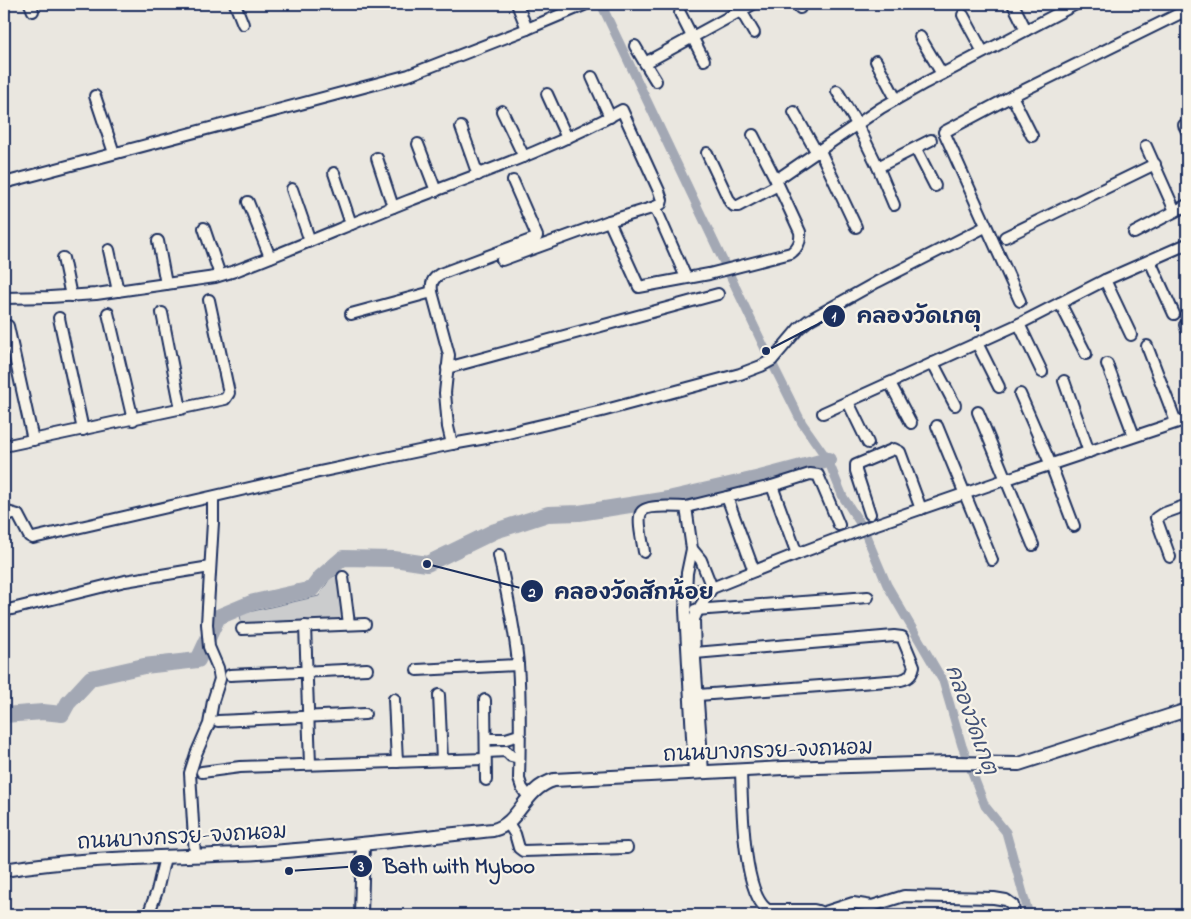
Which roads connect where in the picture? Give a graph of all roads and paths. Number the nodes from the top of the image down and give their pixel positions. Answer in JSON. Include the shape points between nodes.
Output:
{"nodes":[{"id":1,"x":235,"y":4,"type":"edge"},
{"id":2,"x":517,"y":4,"type":"edge"},
{"id":3,"x":753,"y":4,"type":"edge"},
{"id":4,"x":1013,"y":4,"type":"edge"},
{"id":5,"x":584,"y":5,"type":"dead end"},
{"id":6,"x":1072,"y":5,"type":"edge"},
{"id":7,"x":739,"y":7,"type":"edge"},
{"id":8,"x":1187,"y":10,"type":"edge"},
{"id":9,"x":680,"y":13,"type":"dead end"},
{"id":10,"x":963,"y":15,"type":"dead end"},
{"id":11,"x":243,"y":24,"type":"dead end"},
{"id":12,"x":526,"y":29,"type":"junction"},
{"id":13,"x":1026,"y":30,"type":"junction"},
{"id":14,"x":754,"y":33,"type":"dead end"},
{"id":15,"x":692,"y":37,"type":"junction"},
{"id":16,"x":920,"y":37,"type":"dead end"},
{"id":17,"x":635,"y":46,"type":"dead end"},
{"id":18,"x":983,"y":52,"type":"junction"},
{"id":19,"x":704,"y":60,"type":"dead end"},
{"id":20,"x":876,"y":61,"type":"dead end"},
{"id":21,"x":645,"y":63,"type":"junction"},
{"id":22,"x":942,"y":74,"type":"junction"},
{"id":23,"x":592,"y":76,"type":"dead end"},
{"id":24,"x":656,"y":81,"type":"dead end"},
{"id":25,"x":837,"y":90,"type":"dead end"},
{"id":26,"x":547,"y":94,"type":"dead end"},
{"id":27,"x":95,"y":96,"type":"dead end"},
{"id":28,"x":1012,"y":96,"type":"junction"},
{"id":29,"x":896,"y":99,"type":"junction"},
{"id":30,"x":502,"y":111,"type":"dead end"},
{"id":31,"x":794,"y":112,"type":"dead end"},
{"id":32,"x":610,"y":117,"type":"junction"},
{"id":33,"x":857,"y":124,"type":"junction"},
{"id":34,"x":461,"y":128,"type":"dead end"},
{"id":35,"x":753,"y":136,"type":"dead end"},
{"id":36,"x":1032,"y":136,"type":"dead end"},
{"id":37,"x":567,"y":138,"type":"junction"},
{"id":38,"x":931,"y":140,"type":"dead end"},
{"id":39,"x":418,"y":144,"type":"dead end"},
{"id":40,"x":1146,"y":146,"type":"dead end"},
{"id":41,"x":916,"y":149,"type":"junction"},
{"id":42,"x":818,"y":152,"type":"junction"},
{"id":43,"x":114,"y":153,"type":"junction"},
{"id":44,"x":707,"y":153,"type":"dead end"},
{"id":45,"x":524,"y":157,"type":"junction"},
{"id":46,"x":377,"y":158,"type":"dead end"},
{"id":47,"x":1155,"y":164,"type":"junction"},
{"id":48,"x":878,"y":167,"type":"junction"},
{"id":49,"x":334,"y":173,"type":"dead end"},
{"id":50,"x":478,"y":175,"type":"junction"},
{"id":51,"x":513,"y":181,"type":"dead end"},
{"id":52,"x":4,"y":183,"type":"edge"},
{"id":53,"x":777,"y":183,"type":"junction"},
{"id":54,"x":935,"y":186,"type":"dead end"},
{"id":55,"x":292,"y":189,"type":"dead end"},
{"id":56,"x":436,"y":191,"type":"junction"},
{"id":57,"x":248,"y":202,"type":"dead end"},
{"id":58,"x":894,"y":205,"type":"dead end"},
{"id":59,"x":1187,"y":205,"type":"edge"},
{"id":60,"x":393,"y":207,"type":"junction"},
{"id":61,"x":655,"y":207,"type":"junction"},
{"id":62,"x":1176,"y":211,"type":"junction"},
{"id":63,"x":609,"y":221,"type":"junction"},
{"id":64,"x":351,"y":224,"type":"junction"},
{"id":65,"x":985,"y":226,"type":"junction"},
{"id":66,"x":856,"y":227,"type":"dead end"},
{"id":67,"x":204,"y":228,"type":"dead end"},
{"id":68,"x":1134,"y":233,"type":"dead end"},
{"id":69,"x":1005,"y":237,"type":"dead end"},
{"id":70,"x":158,"y":241,"type":"dead end"},
{"id":71,"x":310,"y":241,"type":"junction"},
{"id":72,"x":1187,"y":244,"type":"edge"},
{"id":73,"x":109,"y":250,"type":"dead end"},
{"id":74,"x":270,"y":257,"type":"junction"},
{"id":75,"x":64,"y":258,"type":"dead end"},
{"id":76,"x":502,"y":260,"type":"dead end"},
{"id":77,"x":1150,"y":261,"type":"junction"},
{"id":78,"x":684,"y":273,"type":"dead end"},
{"id":79,"x":220,"y":276,"type":"junction"},
{"id":80,"x":1105,"y":280,"type":"junction"},
{"id":81,"x":166,"y":284,"type":"junction"},
{"id":82,"x":118,"y":291,"type":"junction"},
{"id":83,"x":432,"y":292,"type":"junction"},
{"id":84,"x":718,"y":294,"type":"dead end"},
{"id":85,"x":71,"y":296,"type":"junction"},
{"id":86,"x":4,"y":298,"type":"edge"},
{"id":87,"x":209,"y":300,"type":"dead end"},
{"id":88,"x":1020,"y":300,"type":"dead end"},
{"id":89,"x":1060,"y":303,"type":"junction"},
{"id":90,"x":108,"y":313,"type":"dead end"},
{"id":91,"x":162,"y":313,"type":"dead end"},
{"id":92,"x":351,"y":314,"type":"dead end"},
{"id":93,"x":1174,"y":314,"type":"dead end"},
{"id":94,"x":59,"y":318,"type":"dead end"},
{"id":95,"x":1019,"y":324,"type":"junction"},
{"id":96,"x":8,"y":326,"type":"dead end"},
{"id":97,"x":1131,"y":334,"type":"dead end"},
{"id":98,"x":7,"y":338,"type":"edge"},
{"id":99,"x":977,"y":343,"type":"junction"},
{"id":100,"x":1147,"y":346,"type":"dead end"},
{"id":101,"x":1086,"y":354,"type":"dead end"},
{"id":102,"x":933,"y":363,"type":"junction"},
{"id":103,"x":1107,"y":364,"type":"dead end"},
{"id":104,"x":447,"y":368,"type":"junction"},
{"id":105,"x":1042,"y":372,"type":"dead end"},
{"id":106,"x":1064,"y":381,"type":"dead end"},
{"id":107,"x":890,"y":383,"type":"junction"},
{"id":108,"x":999,"y":387,"type":"dead end"},
{"id":109,"x":1020,"y":394,"type":"dead end"},
{"id":110,"x":848,"y":402,"type":"junction"},
{"id":111,"x":955,"y":405,"type":"dead end"},
{"id":112,"x":180,"y":409,"type":"junction"},
{"id":113,"x":978,"y":412,"type":"dead end"},
{"id":114,"x":823,"y":413,"type":"dead end"},
{"id":115,"x":1187,"y":419,"type":"edge"},
{"id":116,"x":133,"y":420,"type":"junction"},
{"id":117,"x":1176,"y":422,"type":"junction"},
{"id":118,"x":911,"y":423,"type":"dead end"},
{"id":119,"x":937,"y":426,"type":"dead end"},
{"id":120,"x":84,"y":430,"type":"junction"},
{"id":121,"x":1134,"y":436,"type":"junction"},
{"id":122,"x":33,"y":440,"type":"junction"},
{"id":123,"x":868,"y":443,"type":"dead end"},
{"id":124,"x":452,"y":444,"type":"junction"},
{"id":125,"x":4,"y":446,"type":"edge"},
{"id":126,"x":1089,"y":452,"type":"junction"},
{"id":127,"x":1051,"y":464,"type":"junction"},
{"id":128,"x":1004,"y":480,"type":"junction"},
{"id":129,"x":772,"y":486,"type":"junction"},
{"id":130,"x":964,"y":494,"type":"junction"},
{"id":131,"x":212,"y":497,"type":"junction"},
{"id":132,"x":727,"y":497,"type":"junction"},
{"id":133,"x":1187,"y":505,"type":"edge"},
{"id":134,"x":686,"y":507,"type":"junction"},
{"id":135,"x":921,"y":509,"type":"junction"},
{"id":136,"x":4,"y":511,"type":"edge"},
{"id":137,"x":870,"y":514,"type":"dead end"},
{"id":138,"x":839,"y":525,"type":"dead end"},
{"id":139,"x":1074,"y":526,"type":"dead end"},
{"id":140,"x":1033,"y":546,"type":"dead end"},
{"id":141,"x":692,"y":549,"type":"junction"},
{"id":142,"x":644,"y":552,"type":"dead end"},
{"id":143,"x":797,"y":554,"type":"junction"},
{"id":144,"x":499,"y":555,"type":"dead end"},
{"id":145,"x":1170,"y":557,"type":"dead end"},
{"id":146,"x":992,"y":560,"type":"dead end"},
{"id":147,"x":210,"y":567,"type":"junction"},
{"id":148,"x":754,"y":571,"type":"junction"},
{"id":149,"x":343,"y":577,"type":"dead end"},
{"id":150,"x":712,"y":588,"type":"junction"},
{"id":151,"x":685,"y":593,"type":"junction"},
{"id":152,"x":868,"y":597,"type":"dead end"},
{"id":153,"x":4,"y":610,"type":"edge"},
{"id":154,"x":684,"y":610,"type":"junction"},
{"id":155,"x":698,"y":610,"type":"junction"},
{"id":156,"x":349,"y":624,"type":"junction"},
{"id":157,"x":364,"y":624,"type":"dead end"},
{"id":158,"x":305,"y":626,"type":"junction"},
{"id":159,"x":242,"y":630,"type":"dead end"},
{"id":160,"x":692,"y":657,"type":"junction"},
{"id":161,"x":518,"y":666,"type":"junction"},
{"id":162,"x":367,"y":669,"type":"dead end"},
{"id":163,"x":417,"y":670,"type":"dead end"},
{"id":164,"x":307,"y":672,"type":"junction"},
{"id":165,"x":230,"y":675,"type":"dead end"},
{"id":166,"x":439,"y":695,"type":"dead end"},
{"id":167,"x":394,"y":699,"type":"dead end"},
{"id":168,"x":485,"y":700,"type":"dead end"},
{"id":169,"x":695,"y":700,"type":"junction"},
{"id":170,"x":1187,"y":710,"type":"edge"},
{"id":171,"x":365,"y":714,"type":"dead end"},
{"id":172,"x":308,"y":716,"type":"junction"},
{"id":173,"x":218,"y":720,"type":"dead end"},
{"id":174,"x":519,"y":735,"type":"junction"},
{"id":175,"x":506,"y":739,"type":"junction"},
{"id":176,"x":486,"y":740,"type":"junction"},
{"id":177,"x":506,"y":752,"type":"junction"},
{"id":178,"x":485,"y":755,"type":"junction"},
{"id":179,"x":520,"y":758,"type":"junction"},
{"id":180,"x":442,"y":760,"type":"junction"},
{"id":181,"x":397,"y":762,"type":"junction"},
{"id":182,"x":310,"y":764,"type":"junction"},
{"id":183,"x":741,"y":770,"type":"junction"},
{"id":184,"x":202,"y":772,"type":"dead end"},
{"id":185,"x":698,"y":773,"type":"junction"},
{"id":186,"x":486,"y":780,"type":"dead end"},
{"id":187,"x":528,"y":796,"type":"junction"},
{"id":188,"x":508,"y":823,"type":"junction"},
{"id":189,"x":363,"y":844,"type":"junction"},
{"id":190,"x":627,"y":848,"type":"dead end"},
{"id":191,"x":195,"y":856,"type":"junction"},
{"id":192,"x":165,"y":857,"type":"junction"},
{"id":193,"x":4,"y":870,"type":"edge"},
{"id":194,"x":823,"y":914,"type":"edge"},
{"id":195,"x":148,"y":915,"type":"edge"},
{"id":196,"x":361,"y":915,"type":"edge"},
{"id":197,"x":1014,"y":915,"type":"edge"}],
"edges":[{"from":1,"to":11,"type":"street"},
{"from":2,"to":12,"type":"street"},
{"from":3,"to":7,"type":"street"},
{"from":4,"to":13,"type":"street"},
{"from":5,"to":12,"type":"street"},
{"from":6,"to":13,"type":"street"},
{"from":7,"to":14,"type":"street"},
{"from":7,"to":15,"type":"street"},
{"from":8,"to":28,"type":"street"},
{"from":9,"to":15,"type":"street"},
{"from":10,"to":18,"type":"street"},
{"from":12,"to":43,"type":"street","via":[[409,75]]},
{"from":13,"to":18,"type":"street"},
{"from":15,"to":19,"type":"street"},
{"from":15,"to":21,"type":"street"},
{"from":16,"to":22,"type":"street"},
{"from":17,"to":21,"type":"street"},
{"from":18,"to":22,"type":"street"},
{"from":20,"to":29,"type":"street"},
{"from":21,"to":24,"type":"street"},
{"from":22,"to":29,"type":"street"},
{"from":23,"to":32,"type":"street"},
{"from":25,"to":33,"type":"street"},
{"from":26,"to":37,"type":"street"},
{"from":27,"to":43,"type":"street"},
{"from":28,"to":36,"type":"street"},
{"from":28,"to":65,"type":"street","via":[[944,132]]},
{"from":29,"to":33,"type":"street"},
{"from":30,"to":45,"type":"street"},
{"from":31,"to":42,"type":"street"},
{"from":32,"to":37,"type":"street"},
{"from":32,"to":61,"type":"street","via":[[622,110],[662,200]]},
{"from":33,"to":42,"type":"street"},
{"from":33,"to":48,"type":"street"},
{"from":34,"to":50,"type":"street"},
{"from":35,"to":53,"type":"street"},
{"from":37,"to":45,"type":"street"},
{"from":38,"to":41,"type":"street"},
{"from":39,"to":56,"type":"street"},
{"from":40,"to":47,"type":"street"},
{"from":41,"to":48,"type":"street"},
{"from":41,"to":54,"type":"street"},
{"from":42,"to":53,"type":"street"},
{"from":42,"to":66,"type":"street"},
{"from":43,"to":52,"type":"street"},
{"from":44,"to":53,"type":"street","via":[[734,206]]},
{"from":45,"to":50,"type":"street"},
{"from":46,"to":60,"type":"street"},
{"from":47,"to":62,"type":"street"},
{"from":47,"to":69,"type":"street"},
{"from":48,"to":58,"type":"street"},
{"from":49,"to":64,"type":"street"},
{"from":50,"to":56,"type":"street"},
{"from":51,"to":83,"type":"street","via":[[536,238],[434,277]]},
{"from":53,"to":63,"type":"street","via":[[800,232],[797,249],[737,268],[639,287]]},
{"from":55,"to":71,"type":"street"},
{"from":56,"to":60,"type":"street"},
{"from":57,"to":74,"type":"street"},
{"from":59,"to":62,"type":"street"},
{"from":60,"to":64,"type":"street"},
{"from":61,"to":63,"type":"street"},
{"from":61,"to":78,"type":"street"},
{"from":62,"to":68,"type":"street"},
{"from":63,"to":76,"type":"street"},
{"from":64,"to":71,"type":"street"},
{"from":65,"to":88,"type":"street"},
{"from":65,"to":124,"type":"street","via":[[809,320],[761,366],[602,411]]},
{"from":67,"to":79,"type":"street"},
{"from":70,"to":81,"type":"street"},
{"from":71,"to":74,"type":"street"},
{"from":72,"to":77,"type":"street"},
{"from":73,"to":82,"type":"street"},
{"from":74,"to":79,"type":"street"},
{"from":75,"to":85,"type":"street"},
{"from":77,"to":80,"type":"street"},
{"from":77,"to":93,"type":"street"},
{"from":79,"to":81,"type":"street"},
{"from":80,"to":89,"type":"street"},
{"from":80,"to":97,"type":"street"},
{"from":81,"to":82,"type":"street"},
{"from":82,"to":85,"type":"street"},
{"from":83,"to":92,"type":"street"},
{"from":83,"to":104,"type":"street","via":[[450,355]]},
{"from":84,"to":104,"type":"street"},
{"from":85,"to":86,"type":"street"},
{"from":87,"to":112,"type":"street","via":[[229,393],[225,399]]},
{"from":89,"to":95,"type":"street"},
{"from":89,"to":101,"type":"street"},
{"from":90,"to":116,"type":"street"},
{"from":91,"to":112,"type":"street"},
{"from":94,"to":120,"type":"street"},
{"from":95,"to":99,"type":"street"},
{"from":95,"to":105,"type":"street"},
{"from":96,"to":98,"type":"street"},
{"from":98,"to":122,"type":"street"},
{"from":99,"to":102,"type":"street"},
{"from":99,"to":108,"type":"street"},
{"from":100,"to":117,"type":"street"},
{"from":102,"to":107,"type":"street"},
{"from":102,"to":111,"type":"street"},
{"from":103,"to":121,"type":"street"},
{"from":104,"to":124,"type":"street","via":[[445,393]]},
{"from":106,"to":126,"type":"street"},
{"from":107,"to":110,"type":"street"},
{"from":107,"to":118,"type":"street"},
{"from":109,"to":127,"type":"street"},
{"from":110,"to":114,"type":"street"},
{"from":110,"to":123,"type":"street"},
{"from":112,"to":116,"type":"street"},
{"from":113,"to":128,"type":"street"},
{"from":115,"to":117,"type":"street"},
{"from":116,"to":120,"type":"street"},
{"from":117,"to":121,"type":"street"},
{"from":119,"to":130,"type":"street"},
{"from":120,"to":122,"type":"street"},
{"from":121,"to":126,"type":"street"},
{"from":122,"to":125,"type":"street"},
{"from":124,"to":131,"type":"street"},
{"from":126,"to":127,"type":"street"},
{"from":127,"to":128,"type":"street"},
{"from":127,"to":139,"type":"street"},
{"from":128,"to":130,"type":"street"},
{"from":128,"to":140,"type":"street"},
{"from":129,"to":132,"type":"street"},
{"from":129,"to":138,"type":"street","via":[[810,474],[818,475]]},
{"from":129,"to":143,"type":"street"},
{"from":130,"to":135,"type":"street"},
{"from":130,"to":146,"type":"street"},
{"from":131,"to":136,"type":"street","via":[[33,538],[18,515]]},
{"from":131,"to":147,"type":"street"},
{"from":132,"to":134,"type":"street"},
{"from":132,"to":148,"type":"street"},
{"from":133,"to":145,"type":"street","via":[[1156,518]]},
{"from":134,"to":141,"type":"street"},
{"from":134,"to":142,"type":"street","via":[[646,508],[641,512]]},
{"from":135,"to":137,"type":"street","via":[[900,452],[894,450],[856,465]]},
{"from":135,"to":143,"type":"street"},
{"from":141,"to":150,"type":"street","via":[[701,560]]},
{"from":141,"to":151,"type":"street"},
{"from":143,"to":148,"type":"street"},
{"from":144,"to":161,"type":"street"},
{"from":147,"to":153,"type":"street","via":[[125,581]]},
{"from":147,"to":191,"type":"street","via":[[209,647],[220,679],[209,724],[190,773]]},
{"from":148,"to":150,"type":"street"},
{"from":149,"to":156,"type":"street"},
{"from":150,"to":151,"type":"street"},
{"from":150,"to":155,"type":"street"},
{"from":151,"to":154,"type":"street"},
{"from":152,"to":155,"type":"street"},
{"from":154,"to":155,"type":"street"},
{"from":154,"to":160,"type":"street"},
{"from":155,"to":160,"type":"street","via":[[694,619]]},
{"from":156,"to":157,"type":"street"},
{"from":156,"to":158,"type":"street"},
{"from":158,"to":159,"type":"street"},
{"from":158,"to":164,"type":"street"},
{"from":160,"to":169,"type":"street"},
{"from":160,"to":169,"type":"street","via":[[894,636],[902,637],[914,666],[912,674],[901,680]]},
{"from":161,"to":163,"type":"street"},
{"from":161,"to":174,"type":"street"},
{"from":162,"to":164,"type":"street"},
{"from":164,"to":165,"type":"street"},
{"from":164,"to":172,"type":"street"},
{"from":166,"to":180,"type":"street"},
{"from":167,"to":181,"type":"street"},
{"from":168,"to":176,"type":"street"},
{"from":169,"to":185,"type":"street"},
{"from":170,"to":183,"type":"street","name":"ถนนบางกรวย-จงถนอม","via":[[1018,764]]},
{"from":171,"to":172,"type":"street"},
{"from":172,"to":173,"type":"street"},
{"from":172,"to":182,"type":"street"},
{"from":174,"to":175,"type":"street"},
{"from":174,"to":179,"type":"street"},
{"from":175,"to":176,"type":"street"},
{"from":175,"to":177,"type":"street"},
{"from":176,"to":178,"type":"street"},
{"from":177,"to":178,"type":"street"},
{"from":177,"to":179,"type":"street"},
{"from":178,"to":180,"type":"street"},
{"from":178,"to":186,"type":"street"},
{"from":179,"to":187,"type":"street","via":[[520,784]]},
{"from":180,"to":181,"type":"street"},
{"from":181,"to":182,"type":"street"},
{"from":182,"to":184,"type":"street"},
{"from":183,"to":185,"type":"street","name":"ถนนบางกรวย-จงถนอม"},
{"from":183,"to":194,"type":"street","via":[[748,866],[759,900],[768,910],[814,910]]},
{"from":185,"to":187,"type":"street","name":"ถนนบางกรวย-จงถนอม","via":[[554,780]]},
{"from":187,"to":188,"type":"street","name":"ถนนบางกรวย-จงถนอม"},
{"from":188,"to":189,"type":"street","name":"ถนนบางกรวย-จงถนอม","via":[[493,830]]},
{"from":188,"to":190,"type":"street","via":[[523,851]]},
{"from":189,"to":191,"type":"street","name":"ถนนบางกรวย-จงถนอม"},
{"from":189,"to":196,"type":"street"},
{"from":191,"to":192,"type":"street","name":"ถนนบางกรวย-จงถนอม"},
{"from":192,"to":193,"type":"street","name":"ถนนบางกรวย-จงถนอม","via":[[57,862]]},
{"from":192,"to":195,"type":"street"},
{"from":194,"to":197,"type":"street","via":[[853,903],[872,906],[904,896],[1006,900],[1013,905]]}]}
